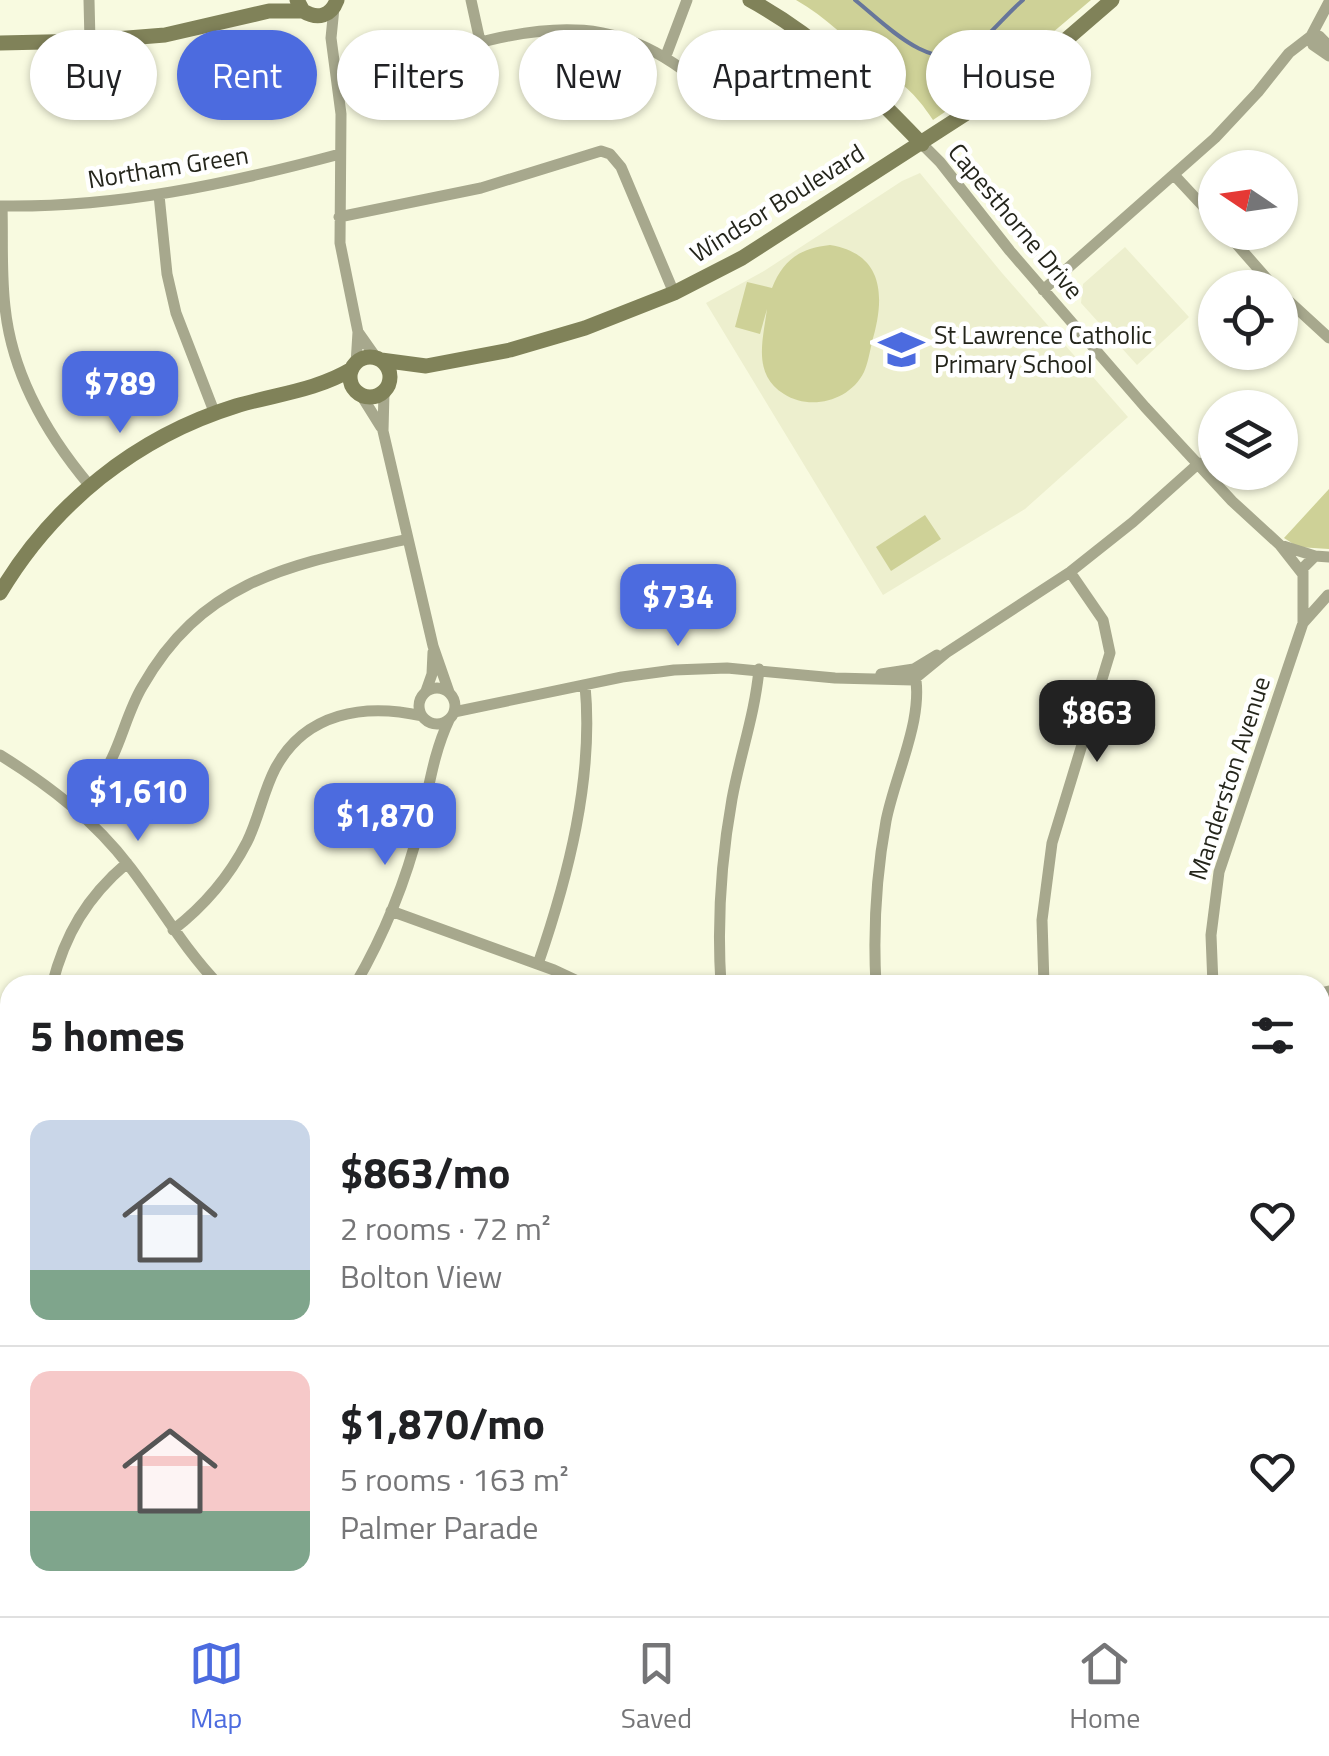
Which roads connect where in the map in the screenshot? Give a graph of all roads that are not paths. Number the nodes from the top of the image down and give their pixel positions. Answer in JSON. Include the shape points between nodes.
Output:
{"nodes":[{"id":1,"x":89,"y":0,"type":"edge"},
{"id":2,"x":286,"y":0,"type":"edge"},
{"id":3,"x":470,"y":0,"type":"edge"},
{"id":4,"x":687,"y":0,"type":"edge"},
{"id":5,"x":750,"y":0,"type":"edge"},
{"id":6,"x":1112,"y":0,"type":"edge"},
{"id":7,"x":1329,"y":2,"type":"edge"},
{"id":8,"x":337,"y":3,"type":"edge"},
{"id":9,"x":303,"y":8,"type":"edge"},
{"id":10,"x":1329,"y":11,"type":"edge"},
{"id":11,"x":269,"y":12,"type":"junction"},
{"id":12,"x":90,"y":30,"type":"edge"},
{"id":13,"x":477,"y":30,"type":"edge"},
{"id":14,"x":157,"y":35,"type":"edge"},
{"id":15,"x":499,"y":37,"type":"edge"},
{"id":16,"x":330,"y":38,"type":"junction"},
{"id":17,"x":1314,"y":39,"type":"junction"},
{"id":18,"x":0,"y":42,"type":"edge"},
{"id":19,"x":30,"y":42,"type":"edge"},
{"id":20,"x":1329,"y":46,"type":"edge"},
{"id":21,"x":667,"y":53,"type":"junction"},
{"id":22,"x":1329,"y":56,"type":"edge"},
{"id":23,"x":677,"y":61,"type":"edge"},
{"id":24,"x":922,"y":144,"type":"junction"},
{"id":25,"x":340,"y":154,"type":"junction"},
{"id":26,"x":1175,"y":176,"type":"junction"},
{"id":27,"x":159,"y":195,"type":"junction"},
{"id":28,"x":1198,"y":201,"type":"edge"},
{"id":29,"x":1,"y":206,"type":"edge"},
{"id":30,"x":339,"y":217,"type":"junction"},
{"id":31,"x":1241,"y":250,"type":"edge"},
{"id":32,"x":1259,"y":270,"type":"edge"},
{"id":33,"x":1042,"y":290,"type":"junction"},
{"id":34,"x":674,"y":294,"type":"junction"},
{"id":35,"x":1298,"y":310,"type":"edge"},
{"id":36,"x":358,"y":332,"type":"junction"},
{"id":37,"x":1329,"y":338,"type":"edge"},
{"id":38,"x":15,"y":353,"type":"junction"},
{"id":39,"x":1,"y":358,"type":"edge"},
{"id":40,"x":379,"y":360,"type":"junction"},
{"id":41,"x":354,"y":366,"type":"junction"},
{"id":42,"x":426,"y":366,"type":"junction"},
{"id":43,"x":316,"y":388,"type":"junction"},
{"id":44,"x":385,"y":390,"type":"junction"},
{"id":45,"x":359,"y":394,"type":"junction"},
{"id":46,"x":215,"y":414,"type":"junction"},
{"id":47,"x":383,"y":430,"type":"junction"},
{"id":48,"x":1198,"y":462,"type":"edge"},
{"id":49,"x":1198,"y":464,"type":"edge"},
{"id":50,"x":90,"y":486,"type":"junction"},
{"id":51,"x":1222,"y":490,"type":"edge"},
{"id":52,"x":408,"y":539,"type":"junction"},
{"id":53,"x":1280,"y":545,"type":"junction"},
{"id":54,"x":1322,"y":556,"type":"edge"},
{"id":55,"x":1070,"y":572,"type":"junction"},
{"id":56,"x":1303,"y":580,"type":"junction"},
{"id":57,"x":0,"y":593,"type":"edge"},
{"id":58,"x":1329,"y":595,"type":"edge"},
{"id":59,"x":1303,"y":623,"type":"junction"},
{"id":60,"x":433,"y":646,"type":"junction"},
{"id":61,"x":759,"y":670,"type":"junction"},
{"id":62,"x":911,"y":675,"type":"junction"},
{"id":63,"x":585,"y":684,"type":"junction"},
{"id":64,"x":424,"y":693,"type":"junction"},
{"id":65,"x":450,"y":693,"type":"junction"},
{"id":66,"x":487,"y":703,"type":"junction"},
{"id":67,"x":388,"y":708,"type":"junction"},
{"id":68,"x":452,"y":716,"type":"junction"},
{"id":69,"x":424,"y":717,"type":"junction"},
{"id":70,"x":2,"y":757,"type":"edge"},
{"id":71,"x":432,"y":759,"type":"junction"},
{"id":72,"x":79,"y":811,"type":"junction"},
{"id":73,"x":127,"y":863,"type":"junction"},
{"id":74,"x":392,"y":912,"type":"junction"},
{"id":75,"x":174,"y":930,"type":"junction"},
{"id":76,"x":538,"y":964,"type":"junction"},
{"id":77,"x":55,"y":975,"type":"edge"},
{"id":78,"x":211,"y":975,"type":"edge"},
{"id":79,"x":359,"y":975,"type":"edge"},
{"id":80,"x":563,"y":975,"type":"edge"},
{"id":81,"x":721,"y":975,"type":"edge"},
{"id":82,"x":876,"y":975,"type":"edge"},
{"id":83,"x":1044,"y":975,"type":"edge"},
{"id":84,"x":1213,"y":975,"type":"edge"}],
"edges":[{"from":1,"to":12,"type":"street"},
{"from":2,"to":11,"type":"street"},
{"from":3,"to":13,"type":"street"},
{"from":4,"to":21,"type":"street"},
{"from":5,"to":24,"type":"street","via":[[852,72]]},
{"from":6,"to":24,"type":"street","name":"Windsor Boulevard","via":[[1037,67]]},
{"from":7,"to":17,"type":"street"},
{"from":8,"to":9,"type":"street","via":[[319,16]]},
{"from":8,"to":16,"type":"street"},
{"from":9,"to":11,"type":"street"},
{"from":9,"to":16,"type":"street"},
{"from":10,"to":17,"type":"street"},
{"from":11,"to":14,"type":"street"},
{"from":15,"to":21,"type":"street","via":[[570,27],[620,34]]},
{"from":16,"to":25,"type":"street"},
{"from":17,"to":20,"type":"street"},
{"from":17,"to":22,"type":"street"},
{"from":17,"to":26,"type":"street"},
{"from":18,"to":19,"type":"street"},
{"from":21,"to":23,"type":"street"},
{"from":24,"to":33,"type":"street","name":"Capesthorne Drive"},
{"from":24,"to":34,"type":"street","name":"Windsor Boulevard"},
{"from":25,"to":27,"type":"street","name":"Northam Green"},
{"from":25,"to":30,"type":"street"},
{"from":26,"to":28,"type":"street"},
{"from":26,"to":33,"type":"street"},
{"from":27,"to":29,"type":"street","name":"Northam Green"},
{"from":27,"to":46,"type":"street","via":[[176,312]]},
{"from":29,"to":38,"type":"street","via":[[5,311]]},
{"from":30,"to":34,"type":"street","via":[[481,188],[601,151],[621,168]]},
{"from":30,"to":36,"type":"street"},
{"from":31,"to":32,"type":"street"},
{"from":33,"to":48,"type":"street","name":"Capesthorne Drive"},
{"from":34,"to":42,"type":"street","name":"Windsor Boulevard","via":[[556,338]]},
{"from":35,"to":37,"type":"street"},
{"from":36,"to":40,"type":"street"},
{"from":36,"to":41,"type":"street"},
{"from":38,"to":39,"type":"street"},
{"from":38,"to":50,"type":"street","via":[[46,427]]},
{"from":40,"to":41,"type":"street"},
{"from":40,"to":42,"type":"street","name":"Windsor Boulevard"},
{"from":40,"to":44,"type":"street","via":[[389,370]]},
{"from":41,"to":43,"type":"street"},
{"from":41,"to":45,"type":"street","via":[[351,382]]},
{"from":42,"to":44,"type":"street","name":"Windsor Boulevard"},
{"from":43,"to":45,"type":"street"},
{"from":43,"to":46,"type":"street"},
{"from":44,"to":45,"type":"street","via":[[373,397]]},
{"from":44,"to":47,"type":"street"},
{"from":45,"to":47,"type":"street"},
{"from":46,"to":50,"type":"street","via":[[149,444]]},
{"from":47,"to":52,"type":"street"},
{"from":49,"to":55,"type":"street"},
{"from":50,"to":57,"type":"street","via":[[42,533]]},
{"from":51,"to":53,"type":"street","name":"Capesthorne Drive"},
{"from":52,"to":60,"type":"street"},
{"from":52,"to":72,"type":"street","via":[[270,573],[209,607],[158,660],[112,759]]},
{"from":53,"to":54,"type":"street","name":"Capesthorne Drive"},
{"from":53,"to":56,"type":"street","name":"Capesthorne Drive"},
{"from":54,"to":56,"type":"street","via":[[1306,563]]},
{"from":55,"to":62,"type":"street"},
{"from":55,"to":83,"type":"street","via":[[1103,620],[1110,653],[1052,843],[1042,920]]},
{"from":56,"to":58,"type":"street","via":[[1315,595]]},
{"from":56,"to":59,"type":"street","name":"Manderston Avenue"},
{"from":58,"to":59,"type":"street"},
{"from":59,"to":84,"type":"street","name":"Manderston Avenue","via":[[1219,872]]},
{"from":60,"to":64,"type":"street"},
{"from":60,"to":65,"type":"street"},
{"from":61,"to":62,"type":"street","via":[[835,678]]},
{"from":61,"to":63,"type":"street","via":[[674,670]]},
{"from":61,"to":81,"type":"street","via":[[726,841]]},
{"from":62,"to":82,"type":"street","via":[[919,692],[880,858]]},
{"from":63,"to":66,"type":"street"},
{"from":63,"to":76,"type":"street","via":[[578,814]]},
{"from":64,"to":65,"type":"street","via":[[440,687]]},
{"from":64,"to":67,"type":"street"},
{"from":64,"to":69,"type":"street"},
{"from":65,"to":66,"type":"street"},
{"from":65,"to":68,"type":"street"},
{"from":66,"to":68,"type":"street"},
{"from":67,"to":69,"type":"street"},
{"from":67,"to":75,"type":"street","via":[[340,714],[294,743],[276,768],[237,861]]},
{"from":68,"to":69,"type":"street","via":[[440,724]]},
{"from":68,"to":71,"type":"street"},
{"from":69,"to":71,"type":"street"},
{"from":70,"to":72,"type":"street"},
{"from":71,"to":74,"type":"street","via":[[418,834]]},
{"from":72,"to":73,"type":"street"},
{"from":73,"to":75,"type":"street"},
{"from":73,"to":77,"type":"street","via":[[92,896]]},
{"from":74,"to":76,"type":"street"},
{"from":74,"to":79,"type":"street"},
{"from":75,"to":78,"type":"street"},
{"from":76,"to":80,"type":"street"}]}
